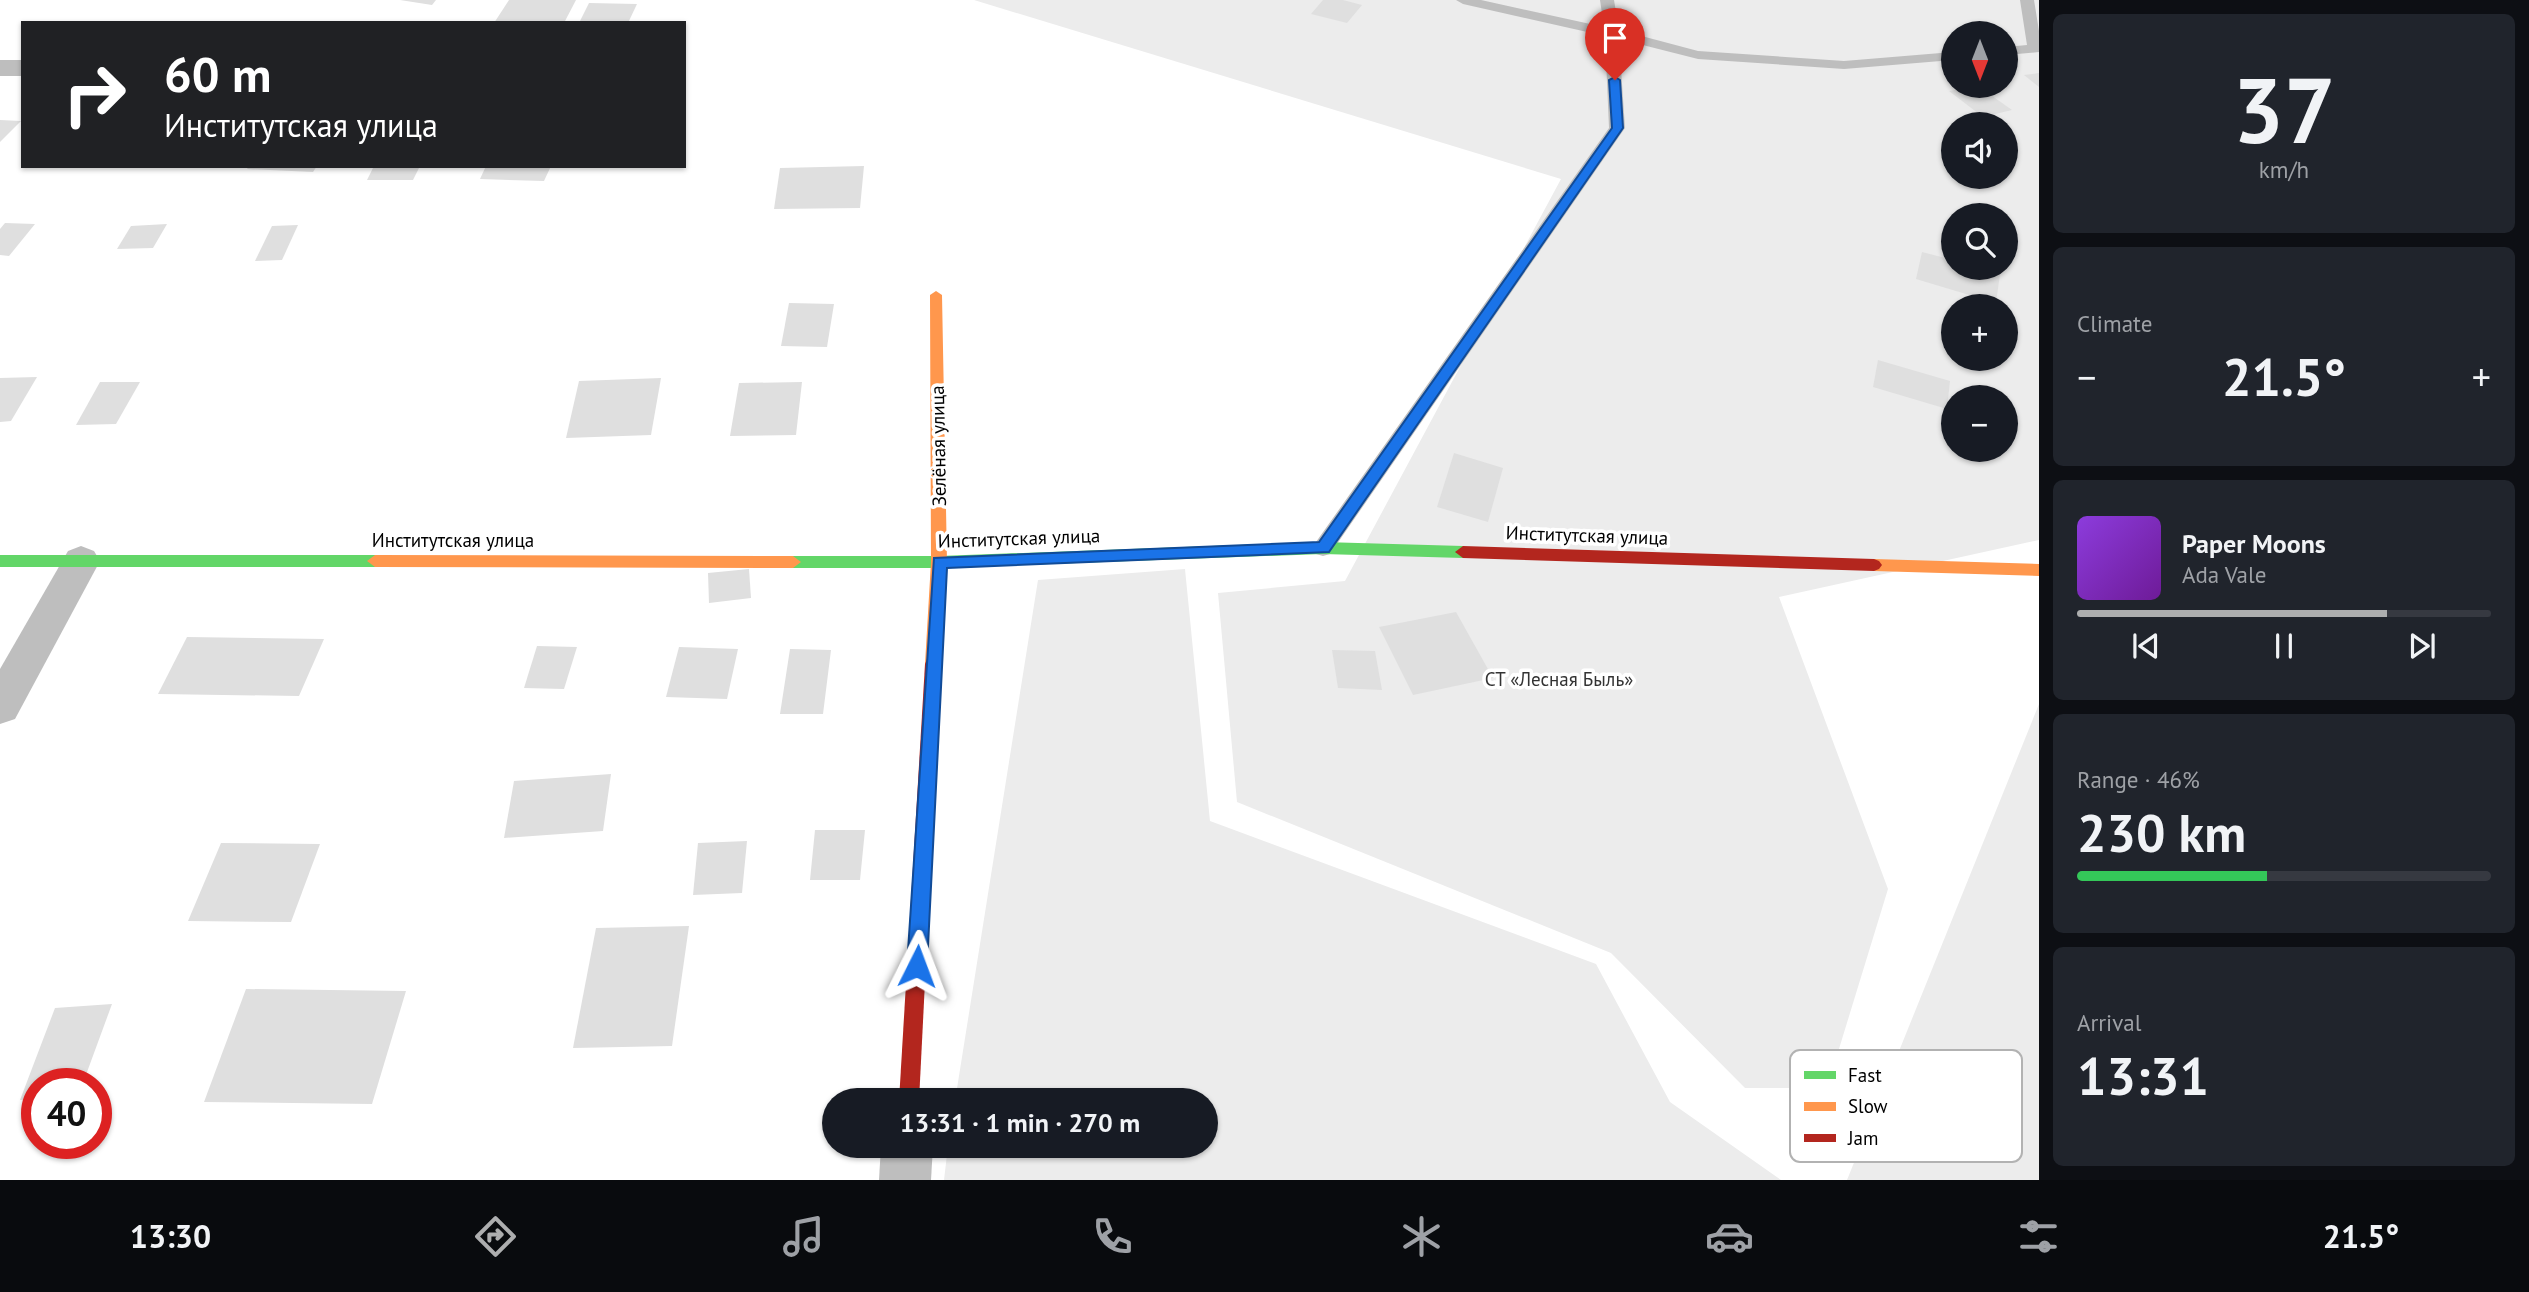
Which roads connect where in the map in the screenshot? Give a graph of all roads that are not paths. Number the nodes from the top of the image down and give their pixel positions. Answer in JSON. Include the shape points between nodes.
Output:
{"nodes":[{"id":1,"x":1463,"y":0,"type":"edge"},
{"id":2,"x":1607,"y":0,"type":"edge"},
{"id":3,"x":2027,"y":0,"type":"edge"},
{"id":4,"x":1612,"y":33,"type":"junction"},
{"id":5,"x":2018,"y":50,"type":"edge"},
{"id":6,"x":1941,"y":57,"type":"edge"},
{"id":7,"x":0,"y":68,"type":"edge"},
{"id":8,"x":21,"y":68,"type":"edge"},
{"id":9,"x":936,"y":295,"type":"dead end"},
{"id":10,"x":1324,"y":548,"type":"junction"},
{"id":11,"x":0,"y":561,"type":"edge"},
{"id":12,"x":81,"y":561,"type":"junction"},
{"id":13,"x":939,"y":562,"type":"junction"},
{"id":14,"x":2039,"y":570,"type":"edge"},
{"id":15,"x":0,"y":707,"type":"edge"},
{"id":16,"x":910,"y":1088,"type":"edge"},
{"id":17,"x":906,"y":1158,"type":"edge"},
{"id":18,"x":905,"y":1180,"type":"edge"}],
"edges":[{"from":1,"to":4,"type":"lane"},
{"from":2,"to":4,"type":"lane"},
{"from":3,"to":5,"type":"lane","via":[[2035,49]]},
{"from":4,"to":6,"type":"lane","via":[[1698,55],[1831,64]]},
{"from":4,"to":10,"type":"lane","via":[[1617,128]]},
{"from":7,"to":8,"type":"street"},
{"from":9,"to":13,"type":"street","name":"Зелёная улица"},
{"from":10,"to":13,"type":"street","name":"Институтская улица"},
{"from":10,"to":14,"type":"street","name":"Институтская улица"},
{"from":11,"to":12,"type":"street","name":"Институтская улица"},
{"from":12,"to":13,"type":"street","name":"Институтская улица"},
{"from":12,"to":15,"type":"street"},
{"from":13,"to":16,"type":"street","name":"Зелёная улица"},
{"from":17,"to":18,"type":"street"}]}
